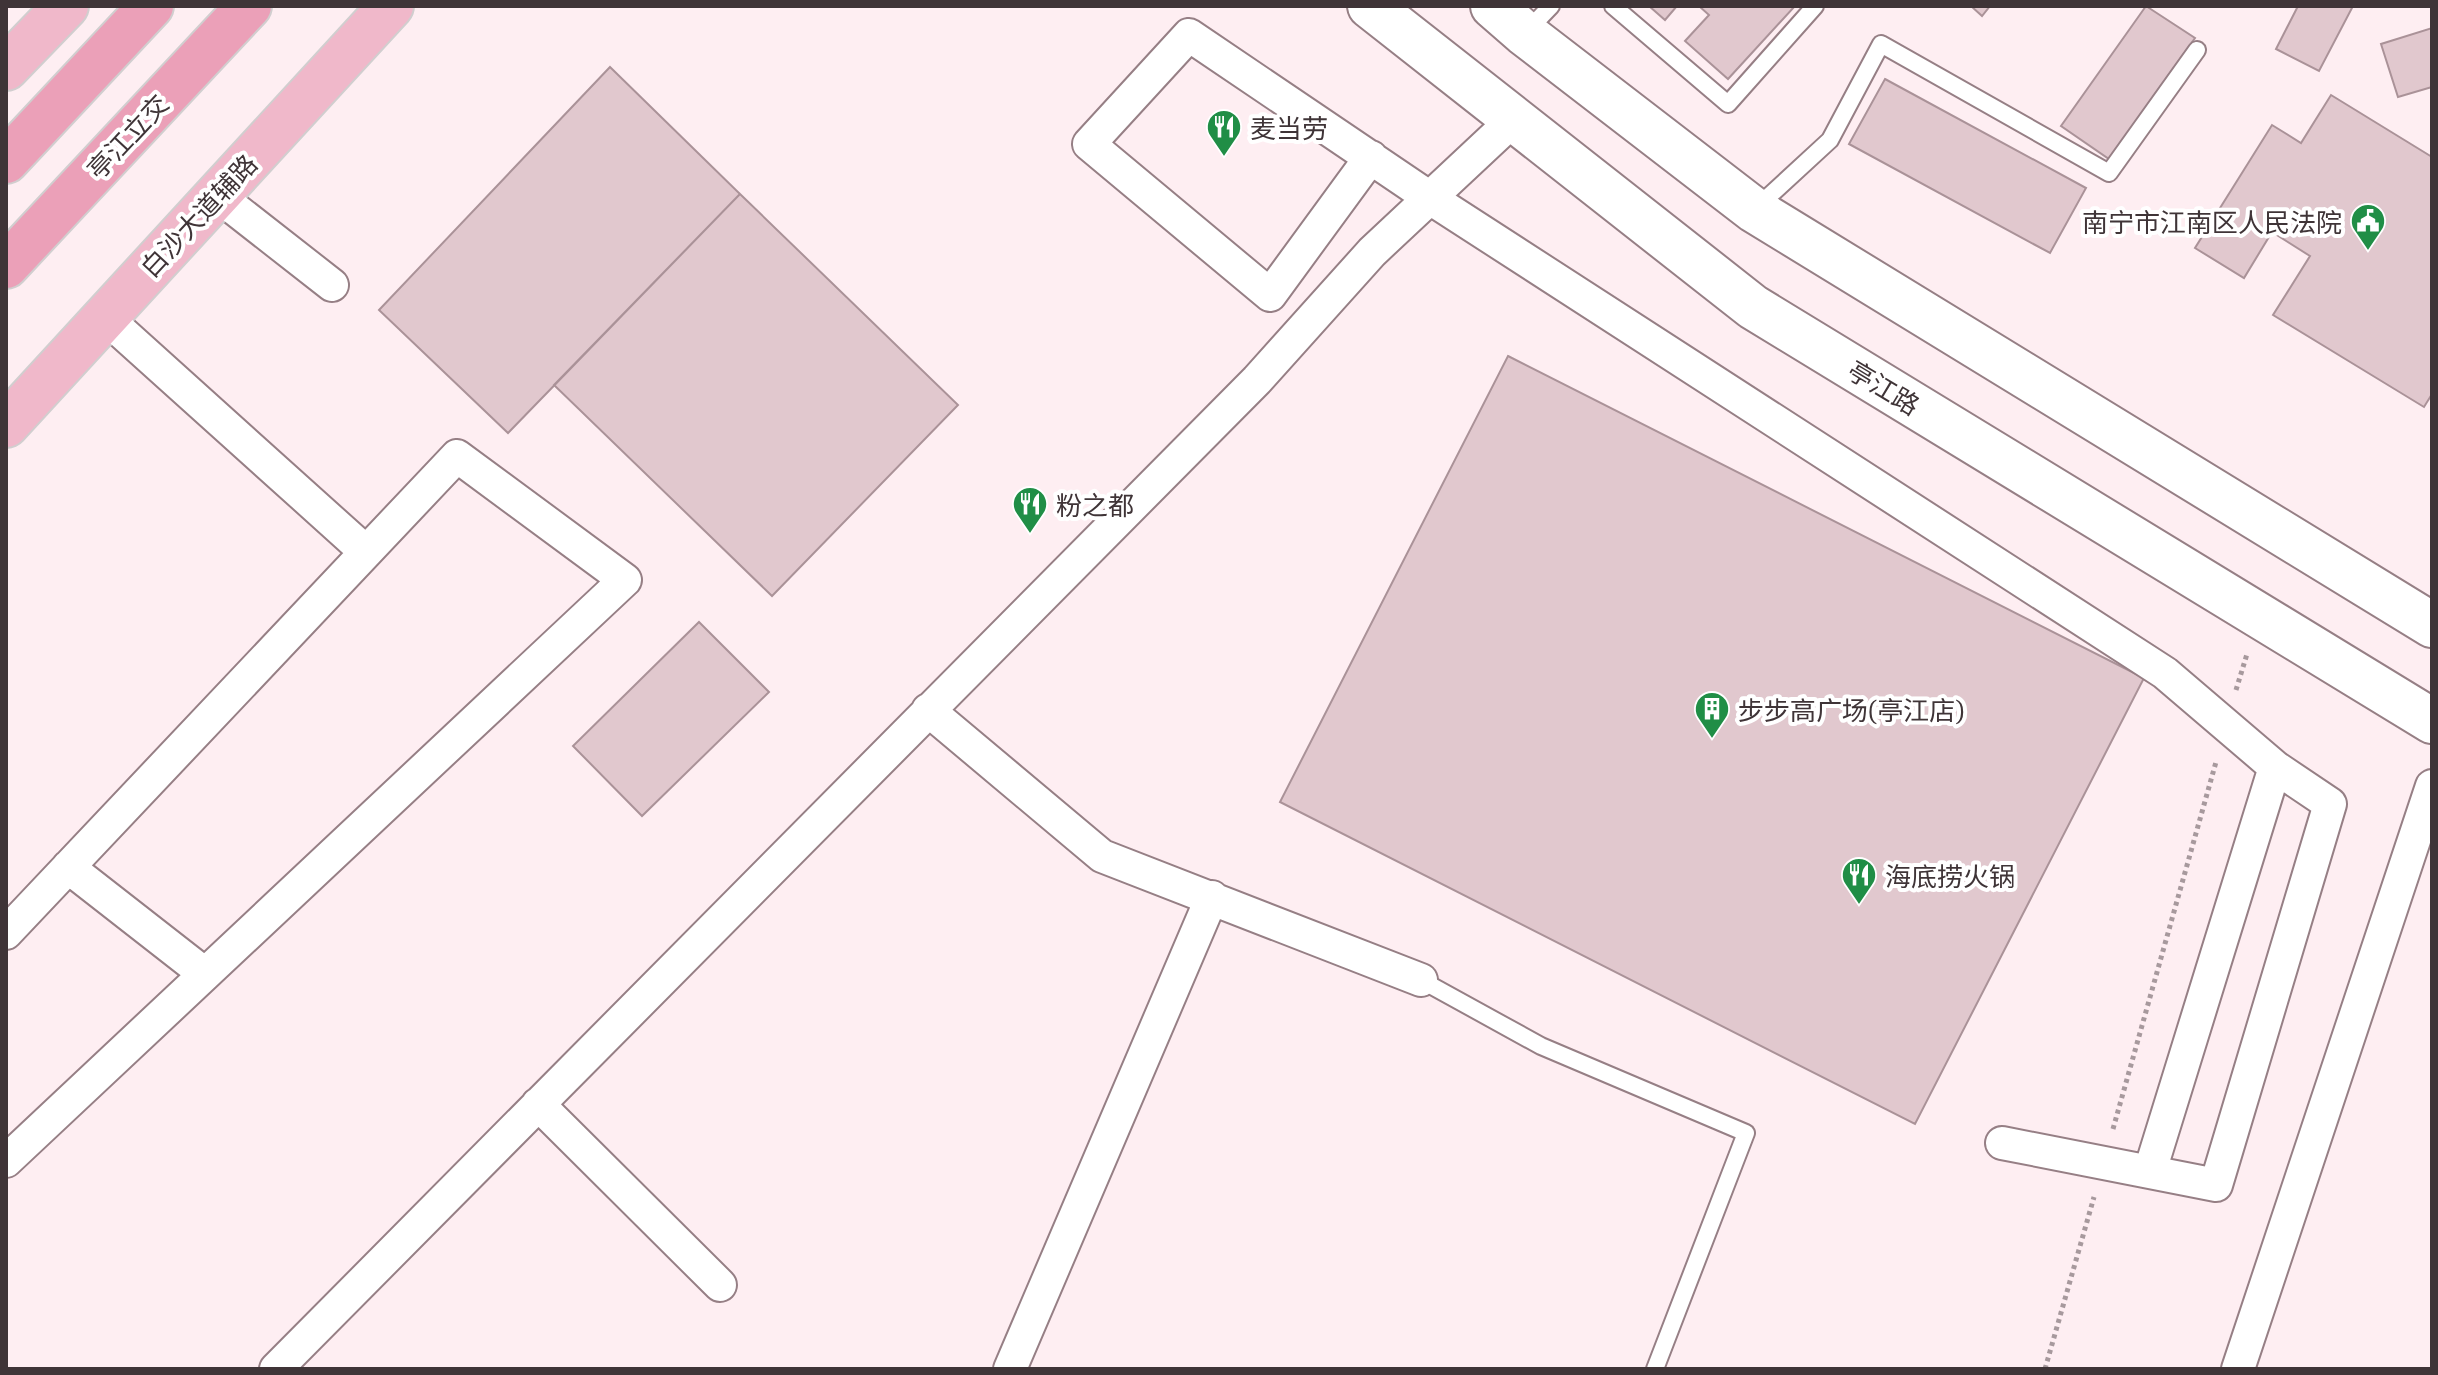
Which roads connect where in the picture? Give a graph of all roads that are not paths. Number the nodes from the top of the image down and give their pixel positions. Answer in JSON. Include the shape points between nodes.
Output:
{"nodes":[{"id":1,"x":66,"y":6,"type":"edge"},
{"id":2,"x":151,"y":6,"type":"edge"},
{"id":3,"x":249,"y":6,"type":"edge"},
{"id":4,"x":391,"y":6,"type":"edge"},
{"id":5,"x":1370,"y":6,"type":"edge"},
{"id":6,"x":1613,"y":6,"type":"edge"},
{"id":7,"x":1815,"y":6,"type":"edge"},
{"id":8,"x":1523,"y":15,"type":"edge"},
{"id":9,"x":2197,"y":50,"type":"dead end"},
{"id":10,"x":6,"y":68,"type":"edge"},
{"id":11,"x":1513,"y":120,"type":"junction"},
{"id":12,"x":1371,"y":157,"type":"junction"},
{"id":13,"x":6,"y":161,"type":"edge"},
{"id":14,"x":217,"y":195,"type":"junction"},
{"id":15,"x":1430,"y":198,"type":"junction"},
{"id":16,"x":1754,"y":210,"type":"junction"},
{"id":17,"x":6,"y":266,"type":"edge"},
{"id":18,"x":332,"y":285,"type":"dead end"},
{"id":19,"x":105,"y":317,"type":"junction"},
{"id":20,"x":6,"y":425,"type":"edge"},
{"id":21,"x":366,"y":552,"type":"junction"},
{"id":22,"x":2432,"y":625,"type":"edge"},
{"id":23,"x":928,"y":710,"type":"junction"},
{"id":24,"x":2432,"y":721,"type":"edge"},
{"id":25,"x":2275,"y":767,"type":"junction"},
{"id":26,"x":2432,"y":786,"type":"edge"},
{"id":27,"x":68,"y":867,"type":"junction"},
{"id":28,"x":1212,"y":897,"type":"junction"},
{"id":29,"x":6,"y":933,"type":"edge"},
{"id":30,"x":205,"y":974,"type":"junction"},
{"id":31,"x":1421,"y":980,"type":"joint"},
{"id":32,"x":538,"y":1104,"type":"junction"},
{"id":33,"x":2002,"y":1143,"type":"dead end"},
{"id":34,"x":6,"y":1161,"type":"edge"},
{"id":35,"x":2150,"y":1171,"type":"junction"},
{"id":36,"x":720,"y":1285,"type":"dead end"},
{"id":37,"x":276,"y":1369,"type":"edge"},
{"id":38,"x":1010,"y":1369,"type":"edge"},
{"id":39,"x":1655,"y":1369,"type":"edge"},
{"id":40,"x":2238,"y":1369,"type":"edge"}],
"edges":[{"from":1,"to":10,"type":"main road"},
{"from":2,"to":13,"type":"highway"},
{"from":3,"to":17,"type":"highway","name":"亭江立交"},
{"from":4,"to":14,"type":"main road","name":"白沙大道辅路"},
{"from":5,"to":11,"type":"main road","name":"亭江路"},
{"from":6,"to":7,"type":"lane","via":[[1728,104]]},
{"from":8,"to":16,"type":"main road"},
{"from":9,"to":16,"type":"lane","via":[[2109,173],[1881,44],[1830,140]]},
{"from":11,"to":15,"type":"street"},
{"from":11,"to":24,"type":"main road","name":"亭江路","via":[[1753,307]]},
{"from":12,"to":12,"type":"street","via":[[1189,35],[1089,144],[1270,295]]},
{"from":12,"to":15,"type":"street"},
{"from":14,"to":18,"type":"street"},
{"from":14,"to":19,"type":"main road","name":"白沙大道辅路"},
{"from":15,"to":23,"type":"street"},
{"from":15,"to":25,"type":"street","via":[[2165,673]]},
{"from":16,"to":22,"type":"main road"},
{"from":19,"to":20,"type":"main road","name":"白沙大道辅路"},
{"from":19,"to":21,"type":"street"},
{"from":21,"to":27,"type":"street"},
{"from":21,"to":30,"type":"street","via":[[457,456],[625,580]]},
{"from":23,"to":28,"type":"street","via":[[1102,856]]},
{"from":23,"to":32,"type":"street"},
{"from":25,"to":35,"type":"street"},
{"from":25,"to":35,"type":"street","via":[[2330,804],[2216,1185]]},
{"from":26,"to":40,"type":"street"},
{"from":27,"to":29,"type":"street"},
{"from":27,"to":30,"type":"street"},
{"from":28,"to":31,"type":"street"},
{"from":28,"to":38,"type":"street"},
{"from":30,"to":34,"type":"street"},
{"from":31,"to":39,"type":"lane","via":[[1541,1046],[1746,1133]]},
{"from":32,"to":36,"type":"street"},
{"from":32,"to":37,"type":"street"},
{"from":33,"to":35,"type":"street"}]}
